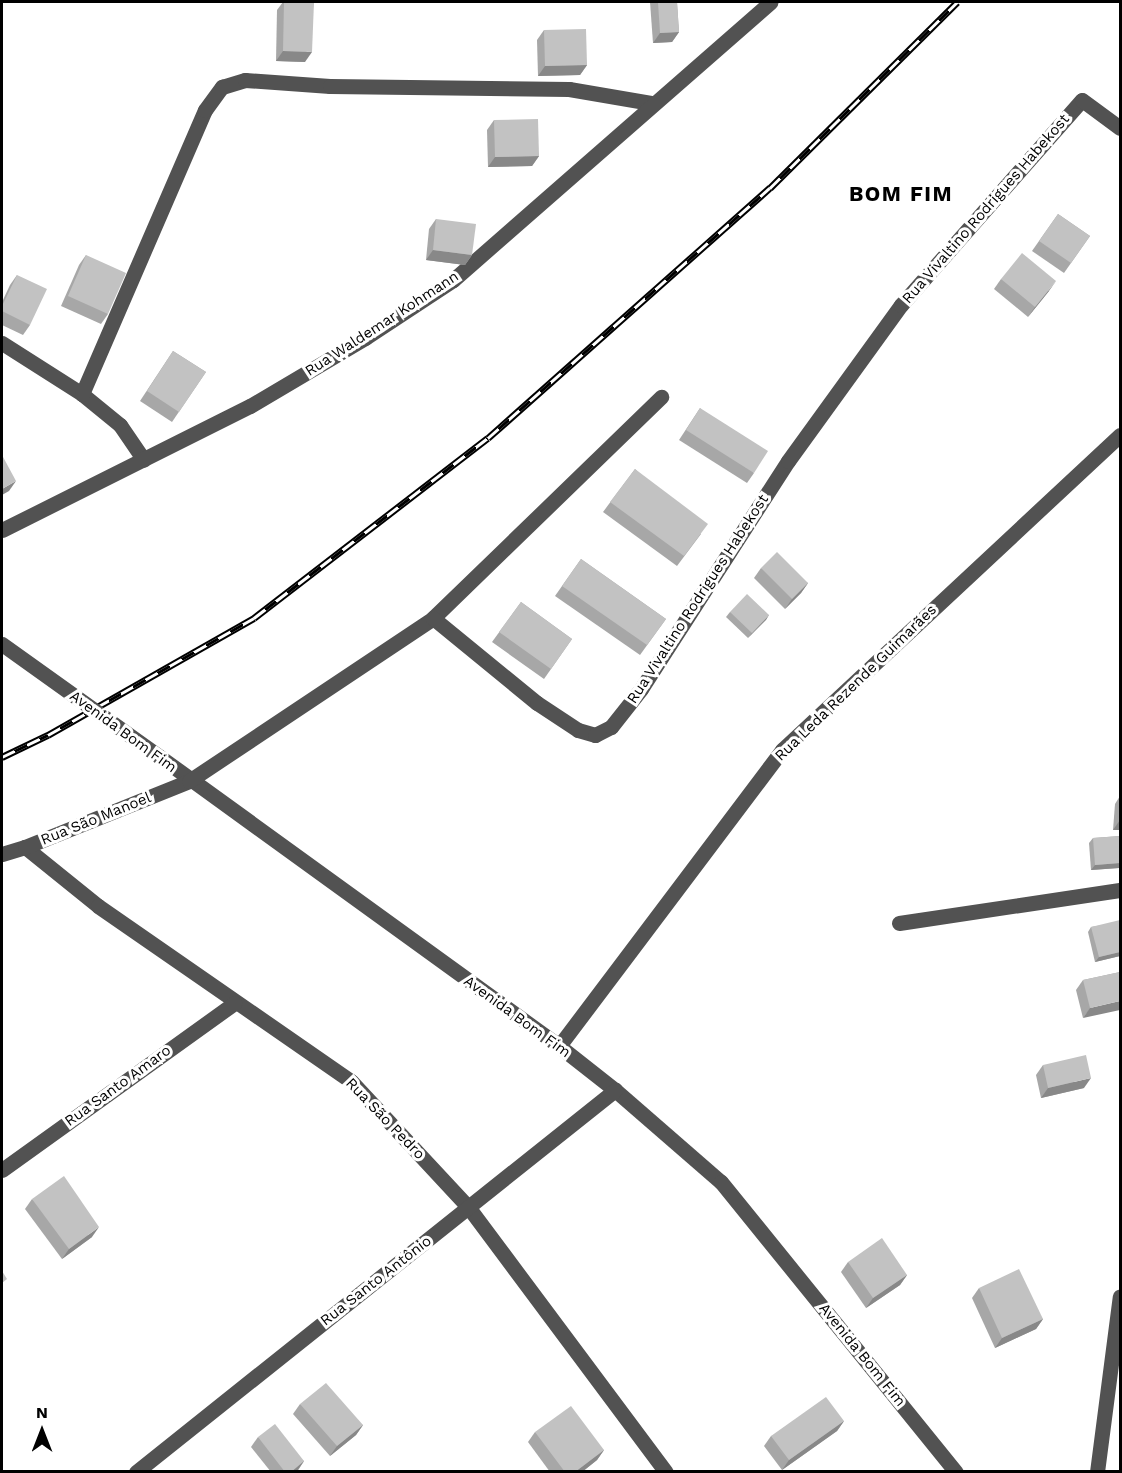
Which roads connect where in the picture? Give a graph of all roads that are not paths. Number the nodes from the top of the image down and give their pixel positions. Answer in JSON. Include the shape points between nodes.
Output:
{"nodes":[{"id":1,"x":770,"y":2,"type":"edge"},
{"id":2,"x":651,"y":103,"type":"junction"},
{"id":3,"x":1120,"y":128,"type":"edge"},
{"id":4,"x":2,"y":343,"type":"edge"},
{"id":5,"x":82,"y":394,"type":"junction"},
{"id":6,"x":661,"y":397,"type":"dead end"},
{"id":7,"x":1120,"y":435,"type":"edge"},
{"id":8,"x":144,"y":460,"type":"junction"},
{"id":9,"x":2,"y":530,"type":"edge"},
{"id":10,"x":433,"y":618,"type":"junction"},
{"id":11,"x":2,"y":644,"type":"edge"},
{"id":12,"x":189,"y":781,"type":"junction"},
{"id":13,"x":25,"y":847,"type":"junction"},
{"id":14,"x":2,"y":854,"type":"edge"},
{"id":15,"x":1120,"y":890,"type":"edge"},
{"id":16,"x":899,"y":923,"type":"dead end"},
{"id":17,"x":234,"y":1003,"type":"junction"},
{"id":18,"x":559,"y":1046,"type":"junction"},
{"id":19,"x":615,"y":1090,"type":"junction"},
{"id":20,"x":2,"y":1170,"type":"edge"},
{"id":21,"x":469,"y":1208,"type":"junction"},
{"id":22,"x":1120,"y":1296,"type":"edge"},
{"id":23,"x":136,"y":1472,"type":"edge"},
{"id":24,"x":666,"y":1472,"type":"edge"},
{"id":25,"x":956,"y":1472,"type":"edge"},
{"id":26,"x":1097,"y":1472,"type":"edge"}],
"edges":[{"from":1,"to":2,"type":"street","name":"Rua Waldemar Kohmann"},
{"from":2,"to":5,"type":"street","via":[[557,88],[330,86],[245,80],[222,87],[205,110]]},
{"from":2,"to":8,"type":"street","name":"Rua Waldemar Kohmann","via":[[453,280],[259,401]]},
{"from":3,"to":10,"type":"street","name":"Rua Vivaltino Rodrigues Habekost","via":[[1082,100],[901,305],[788,461],[641,689],[611,727],[595,735],[578,730],[537,703]]},
{"from":4,"to":5,"type":"street"},
{"from":5,"to":8,"type":"street","via":[[120,425]]},
{"from":6,"to":10,"type":"street"},
{"from":7,"to":18,"type":"street","name":"Rua Leda Rezende Guimarães","via":[[782,750]]},
{"from":8,"to":9,"type":"street","name":"Rua Waldemar Kohmann"},
{"from":10,"to":12,"type":"street"},
{"from":11,"to":12,"type":"street","name":"Avenida Bom Fim","bridge":true},
{"from":12,"to":13,"type":"street","name":"Rua São Manoel"},
{"from":12,"to":18,"type":"street","name":"Avenida Bom Fim"},
{"from":13,"to":14,"type":"street","name":"Rua São Manoel"},
{"from":13,"to":17,"type":"street","name":"Rua São Pedro","via":[[98,906]]},
{"from":15,"to":16,"type":"street"},
{"from":17,"to":20,"type":"street","name":"Rua Santo Amaro"},
{"from":17,"to":21,"type":"street","name":"Rua São Pedro","via":[[351,1082]]},
{"from":18,"to":19,"type":"street","name":"Avenida Bom Fim"},
{"from":19,"to":21,"type":"street","name":"Rua Santo Antônio"},
{"from":19,"to":25,"type":"street","name":"Avenida Bom Fim","via":[[721,1182]]},
{"from":21,"to":23,"type":"street","name":"Rua Santo Antônio"},
{"from":21,"to":24,"type":"street","name":"Rua São Pedro"},
{"from":22,"to":26,"type":"street"}]}
